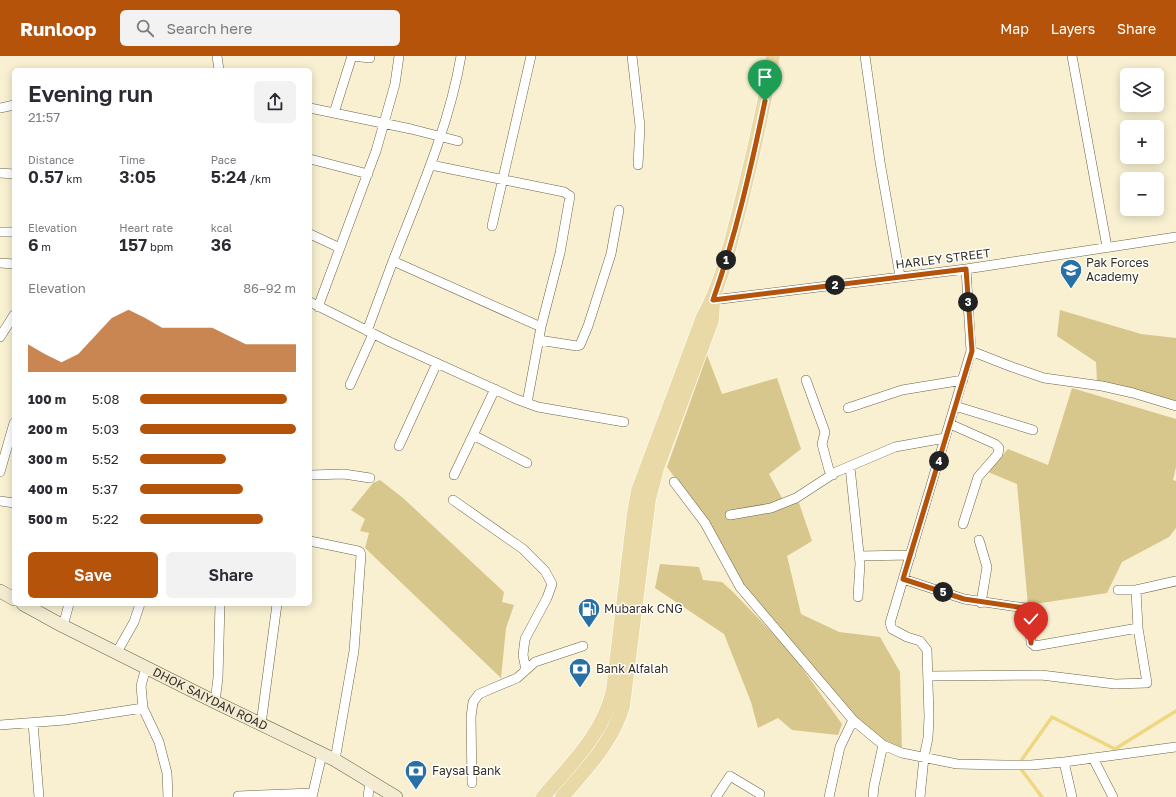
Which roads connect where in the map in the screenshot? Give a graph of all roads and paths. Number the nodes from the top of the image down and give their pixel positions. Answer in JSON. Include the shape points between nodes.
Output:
{"nodes":[{"id":1,"x":217,"y":56,"type":"edge"},
{"id":2,"x":370,"y":56,"type":"edge"},
{"id":3,"x":399,"y":56,"type":"edge"},
{"id":4,"x":461,"y":56,"type":"edge"},
{"id":5,"x":531,"y":56,"type":"edge"},
{"id":6,"x":632,"y":56,"type":"edge"},
{"id":7,"x":773,"y":56,"type":"edge"},
{"id":8,"x":865,"y":56,"type":"edge"},
{"id":9,"x":1072,"y":56,"type":"edge"},
{"id":10,"x":218,"y":68,"type":"edge"},
{"id":11,"x":12,"y":105,"type":"edge"},
{"id":12,"x":0,"y":108,"type":"edge"},
{"id":13,"x":312,"y":108,"type":"edge"},
{"id":14,"x":334,"y":113,"type":"junction"},
{"id":15,"x":384,"y":124,"type":"junction"},
{"id":16,"x":440,"y":136,"type":"junction"},
{"id":17,"x":458,"y":141,"type":"dead end"},
{"id":18,"x":312,"y":160,"type":"edge"},
{"id":19,"x":431,"y":165,"type":"junction"},
{"id":20,"x":638,"y":165,"type":"dead end"},
{"id":21,"x":0,"y":172,"type":"edge"},
{"id":22,"x":12,"y":174,"type":"edge"},
{"id":23,"x":368,"y":174,"type":"junction"},
{"id":24,"x":503,"y":180,"type":"junction"},
{"id":25,"x":619,"y":210,"type":"dead end"},
{"id":26,"x":492,"y":226,"type":"dead end"},
{"id":27,"x":0,"y":232,"type":"edge"},
{"id":28,"x":12,"y":232,"type":"edge"},
{"id":29,"x":312,"y":235,"type":"edge"},
{"id":30,"x":1176,"y":237,"type":"edge"},
{"id":31,"x":1107,"y":247,"type":"junction"},
{"id":32,"x":340,"y":248,"type":"junction"},
{"id":33,"x":393,"y":261,"type":"junction"},
{"id":34,"x":0,"y":263,"type":"edge"},
{"id":35,"x":12,"y":264,"type":"edge"},
{"id":36,"x":966,"y":269,"type":"junction"},
{"id":37,"x":900,"y":276,"type":"junction"},
{"id":38,"x":713,"y":300,"type":"junction"},
{"id":39,"x":314,"y":304,"type":"edge"},
{"id":40,"x":12,"y":318,"type":"edge"},
{"id":41,"x":542,"y":326,"type":"junction"},
{"id":42,"x":370,"y":332,"type":"junction"},
{"id":43,"x":0,"y":337,"type":"edge"},
{"id":44,"x":539,"y":340,"type":"junction"},
{"id":45,"x":972,"y":351,"type":"junction"},
{"id":46,"x":437,"y":363,"type":"junction"},
{"id":47,"x":806,"y":380,"type":"dead end"},
{"id":48,"x":963,"y":380,"type":"junction"},
{"id":49,"x":350,"y":384,"type":"dead end"},
{"id":50,"x":495,"y":389,"type":"junction"},
{"id":51,"x":527,"y":403,"type":"junction"},
{"id":52,"x":955,"y":406,"type":"junction"},
{"id":53,"x":1176,"y":406,"type":"edge"},
{"id":54,"x":848,"y":408,"type":"dead end"},
{"id":55,"x":624,"y":422,"type":"dead end"},
{"id":56,"x":950,"y":424,"type":"junction"},
{"id":57,"x":12,"y":430,"type":"edge"},
{"id":58,"x":1033,"y":430,"type":"dead end"},
{"id":59,"x":473,"y":435,"type":"junction"},
{"id":60,"x":945,"y":438,"type":"junction"},
{"id":61,"x":399,"y":446,"type":"dead end"},
{"id":62,"x":527,"y":463,"type":"dead end"},
{"id":63,"x":850,"y":467,"type":"junction"},
{"id":64,"x":0,"y":472,"type":"edge"},
{"id":65,"x":312,"y":475,"type":"edge"},
{"id":66,"x":454,"y":475,"type":"dead end"},
{"id":67,"x":832,"y":475,"type":"junction"},
{"id":68,"x":370,"y":478,"type":"dead end"},
{"id":69,"x":674,"y":482,"type":"dead end"},
{"id":70,"x":453,"y":500,"type":"dead end"},
{"id":71,"x":0,"y":501,"type":"edge"},
{"id":72,"x":12,"y":503,"type":"edge"},
{"id":73,"x":730,"y":515,"type":"dead end"},
{"id":74,"x":963,"y":524,"type":"dead end"},
{"id":75,"x":979,"y":540,"type":"dead end"},
{"id":76,"x":312,"y":541,"type":"edge"},
{"id":77,"x":911,"y":555,"type":"junction"},
{"id":78,"x":859,"y":556,"type":"junction"},
{"id":79,"x":903,"y":579,"type":"junction"},
{"id":80,"x":1176,"y":581,"type":"edge"},
{"id":81,"x":1118,"y":590,"type":"dead end"},
{"id":82,"x":1136,"y":590,"type":"junction"},
{"id":83,"x":0,"y":592,"type":"edge"},
{"id":84,"x":858,"y":597,"type":"dead end"},
{"id":85,"x":12,"y":598,"type":"edge"},
{"id":86,"x":981,"y":603,"type":"junction"},
{"id":87,"x":27,"y":606,"type":"edge"},
{"id":88,"x":68,"y":606,"type":"edge"},
{"id":89,"x":139,"y":606,"type":"edge"},
{"id":90,"x":220,"y":606,"type":"edge"},
{"id":91,"x":277,"y":606,"type":"edge"},
{"id":92,"x":63,"y":626,"type":"junction"},
{"id":93,"x":1138,"y":628,"type":"junction"},
{"id":94,"x":626,"y":634,"type":"junction"},
{"id":95,"x":583,"y":646,"type":"dead end"},
{"id":96,"x":117,"y":652,"type":"junction"},
{"id":97,"x":146,"y":666,"type":"junction"},
{"id":98,"x":526,"y":670,"type":"junction"},
{"id":99,"x":928,"y":676,"type":"junction"},
{"id":100,"x":215,"y":702,"type":"junction"},
{"id":101,"x":143,"y":708,"type":"junction"},
{"id":102,"x":853,"y":720,"type":"junction"},
{"id":103,"x":33,"y":723,"type":"junction"},
{"id":104,"x":261,"y":724,"type":"junction"},
{"id":105,"x":0,"y":725,"type":"edge"},
{"id":106,"x":883,"y":745,"type":"junction"},
{"id":107,"x":1176,"y":747,"type":"edge"},
{"id":108,"x":322,"y":754,"type":"junction"},
{"id":109,"x":924,"y":757,"type":"junction"},
{"id":110,"x":1093,"y":758,"type":"junction"},
{"id":111,"x":335,"y":760,"type":"junction"},
{"id":112,"x":1064,"y":762,"type":"junction"},
{"id":113,"x":370,"y":781,"type":"junction"},
{"id":114,"x":472,"y":783,"type":"dead end"},
{"id":115,"x":760,"y":794,"type":"dead end"},
{"id":116,"x":312,"y":795,"type":"edge"},
{"id":117,"x":238,"y":796,"type":"dead end"},
{"id":118,"x":392,"y":796,"type":"edge"},
{"id":119,"x":39,"y":797,"type":"edge"},
{"id":120,"x":168,"y":797,"type":"edge"},
{"id":121,"x":368,"y":797,"type":"edge"},
{"id":122,"x":543,"y":797,"type":"edge"},
{"id":123,"x":562,"y":797,"type":"edge"},
{"id":124,"x":716,"y":797,"type":"edge"},
{"id":125,"x":829,"y":797,"type":"edge"},
{"id":126,"x":873,"y":797,"type":"edge"},
{"id":127,"x":920,"y":797,"type":"edge"},
{"id":128,"x":1072,"y":797,"type":"edge"},
{"id":129,"x":1113,"y":797,"type":"edge"}],
"edges":[{"from":1,"to":10,"type":"street"},
{"from":2,"to":14,"type":"street","via":[[352,56]]},
{"from":3,"to":15,"type":"street","via":[[395,84]]},
{"from":4,"to":16,"type":"street"},
{"from":5,"to":24,"type":"street"},
{"from":6,"to":20,"type":"street","via":[[640,126]]},
{"from":7,"to":38,"type":"main road","via":[[752,161]]},
{"from":8,"to":37,"type":"street"},
{"from":9,"to":31,"type":"street"},
{"from":11,"to":12,"type":"street"},
{"from":13,"to":14,"type":"street"},
{"from":14,"to":15,"type":"street"},
{"from":15,"to":16,"type":"street"},
{"from":15,"to":23,"type":"street"},
{"from":16,"to":17,"type":"street"},
{"from":16,"to":19,"type":"street"},
{"from":18,"to":23,"type":"street"},
{"from":19,"to":24,"type":"street"},
{"from":19,"to":33,"type":"street"},
{"from":21,"to":22,"type":"street"},
{"from":23,"to":32,"type":"street"},
{"from":24,"to":26,"type":"street"},
{"from":24,"to":41,"type":"street","via":[[564,192],[570,196],[560,253]]},
{"from":25,"to":44,"type":"street","via":[[611,254],[580,345]]},
{"from":27,"to":28,"type":"street"},
{"from":29,"to":32,"type":"street"},
{"from":30,"to":31,"type":"street","name":"HARLEY STREET"},
{"from":31,"to":36,"type":"street","name":"HARLEY STREET"},
{"from":32,"to":39,"type":"street"},
{"from":33,"to":41,"type":"street"},
{"from":33,"to":42,"type":"street"},
{"from":34,"to":35,"type":"street"},
{"from":36,"to":37,"type":"street","name":"HARLEY STREET"},
{"from":36,"to":45,"type":"street"},
{"from":37,"to":38,"type":"street","name":"HARLEY STREET"},
{"from":38,"to":94,"type":"main road","via":[[703,317],[638,491],[634,513]]},
{"from":39,"to":42,"type":"street"},
{"from":40,"to":43,"type":"street"},
{"from":41,"to":44,"type":"street"},
{"from":42,"to":46,"type":"street"},
{"from":42,"to":49,"type":"street"},
{"from":44,"to":51,"type":"street"},
{"from":45,"to":48,"type":"street"},
{"from":45,"to":53,"type":"street","via":[[1044,378],[1102,386]]},
{"from":46,"to":50,"type":"street"},
{"from":46,"to":61,"type":"street"},
{"from":47,"to":67,"type":"street","via":[[825,432],[822,444]]},
{"from":48,"to":52,"type":"street"},
{"from":48,"to":54,"type":"street","via":[[902,390]]},
{"from":50,"to":51,"type":"street"},
{"from":50,"to":59,"type":"street"},
{"from":51,"to":55,"type":"street"},
{"from":52,"to":56,"type":"street"},
{"from":52,"to":58,"type":"street"},
{"from":56,"to":60,"type":"street"},
{"from":56,"to":74,"type":"street","via":[[999,448],[998,454],[978,477]]},
{"from":57,"to":64,"type":"street"},
{"from":59,"to":62,"type":"street"},
{"from":59,"to":66,"type":"street"},
{"from":60,"to":63,"type":"street","via":[[895,447]]},
{"from":60,"to":77,"type":"street"},
{"from":63,"to":67,"type":"street"},
{"from":63,"to":78,"type":"street"},
{"from":65,"to":68,"type":"street","via":[[344,474]]},
{"from":67,"to":73,"type":"street","via":[[796,498],[777,506]]},
{"from":69,"to":102,"type":"street","via":[[705,523],[740,587]]},
{"from":70,"to":98,"type":"street","via":[[523,549],[545,571],[552,584],[525,639]]},
{"from":71,"to":72,"type":"street"},
{"from":75,"to":86,"type":"street","via":[[987,567]]},
{"from":76,"to":111,"type":"street","via":[[358,551],[361,554],[354,651]]},
{"from":77,"to":78,"type":"street"},
{"from":77,"to":79,"type":"street"},
{"from":78,"to":84,"type":"street"},
{"from":79,"to":86,"type":"street"},
{"from":79,"to":99,"type":"street","via":[[890,623],[892,629],[920,641],[927,650]]},
{"from":80,"to":82,"type":"street"},
{"from":81,"to":82,"type":"street"},
{"from":82,"to":93,"type":"street"},
{"from":83,"to":85,"type":"main road"},
{"from":86,"to":93,"type":"street","via":[[1029,610],[1031,643],[1035,646]]},
{"from":87,"to":92,"type":"main road","name":"DHOK SAIYDAN ROAD"},
{"from":88,"to":92,"type":"street"},
{"from":89,"to":96,"type":"street","via":[[134,622]]},
{"from":90,"to":100,"type":"street"},
{"from":91,"to":104,"type":"street"},
{"from":92,"to":96,"type":"main road","name":"DHOK SAIYDAN ROAD"},
{"from":93,"to":99,"type":"street","via":[[1147,683],[1114,684],[1041,675]]},
{"from":94,"to":122,"type":"main road","via":[[607,712],[600,726]]},
{"from":94,"to":123,"type":"main road","via":[[625,699],[618,721],[600,752]]},
{"from":95,"to":98,"type":"street","via":[[535,662]]},
{"from":96,"to":97,"type":"main road","name":"DHOK SAIYDAN ROAD"},
{"from":97,"to":100,"type":"main road","name":"DHOK SAIYDAN ROAD"},
{"from":97,"to":101,"type":"street","via":[[141,686]]},
{"from":98,"to":114,"type":"street","via":[[517,678],[479,694],[473,702]]},
{"from":99,"to":109,"type":"street","via":[[928,738]]},
{"from":100,"to":104,"type":"main road","name":"DHOK SAIYDAN ROAD"},
{"from":101,"to":103,"type":"street"},
{"from":101,"to":120,"type":"street","via":[[160,742],[167,773]]},
{"from":102,"to":106,"type":"street"},
{"from":102,"to":125,"type":"street","via":[[840,747]]},
{"from":103,"to":105,"type":"street"},
{"from":103,"to":119,"type":"street"},
{"from":104,"to":108,"type":"main road","name":"DHOK SAIYDAN ROAD"},
{"from":106,"to":109,"type":"street","via":[[902,753]]},
{"from":106,"to":126,"type":"street"},
{"from":107,"to":110,"type":"street"},
{"from":108,"to":111,"type":"main road","name":"DHOK SAIYDAN ROAD"},
{"from":108,"to":116,"type":"street"},
{"from":109,"to":112,"type":"street","via":[[957,764],[1031,765]]},
{"from":109,"to":127,"type":"street"},
{"from":110,"to":112,"type":"street"},
{"from":110,"to":129,"type":"street"},
{"from":111,"to":113,"type":"main road","name":"DHOK SAIYDAN ROAD"},
{"from":112,"to":128,"type":"street"},
{"from":113,"to":118,"type":"main road","name":"DHOK SAIYDAN ROAD"},
{"from":113,"to":121,"type":"street"},
{"from":115,"to":124,"type":"street","via":[[730,776]]},
{"from":116,"to":117,"type":"street"}]}
